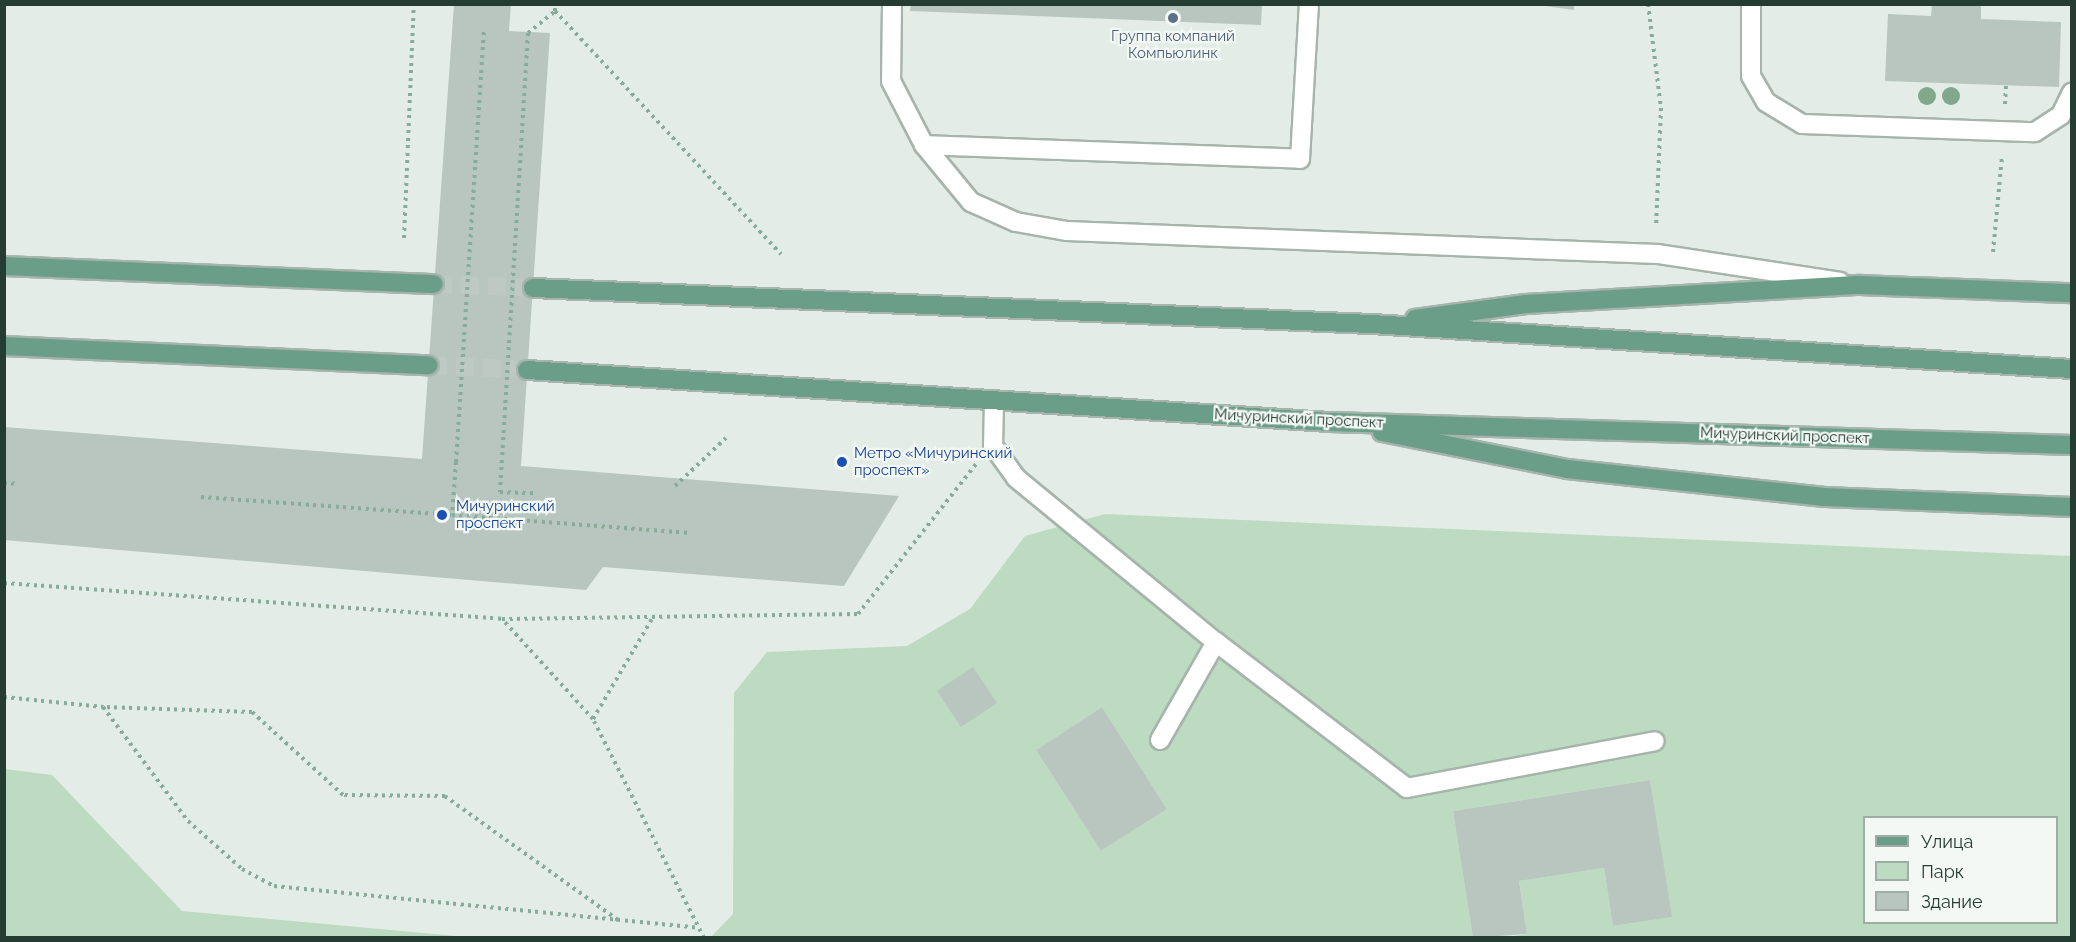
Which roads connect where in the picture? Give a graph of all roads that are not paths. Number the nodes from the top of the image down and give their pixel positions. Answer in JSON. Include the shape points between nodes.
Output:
{"nodes":[{"id":1,"x":892,"y":4,"type":"edge"},
{"id":2,"x":1309,"y":4,"type":"edge"},
{"id":3,"x":1751,"y":4,"type":"edge"},
{"id":4,"x":2072,"y":92,"type":"edge"},
{"id":5,"x":924,"y":146,"type":"junction"},
{"id":6,"x":4,"y":266,"type":"edge"},
{"id":7,"x":434,"y":284,"type":"tunnel mouth"},
{"id":8,"x":1860,"y":285,"type":"junction"},
{"id":9,"x":533,"y":288,"type":"tunnel mouth"},
{"id":10,"x":2072,"y":293,"type":"edge"},
{"id":11,"x":1372,"y":324,"type":"junction"},
{"id":12,"x":4,"y":346,"type":"edge"},
{"id":13,"x":429,"y":365,"type":"tunnel mouth"},
{"id":14,"x":2072,"y":369,"type":"edge"},
{"id":15,"x":527,"y":370,"type":"tunnel mouth"},
{"id":16,"x":994,"y":400,"type":"junction"},
{"id":17,"x":1330,"y":422,"type":"junction"},
{"id":18,"x":2072,"y":445,"type":"edge"},
{"id":19,"x":2072,"y":507,"type":"edge"},
{"id":20,"x":1216,"y":642,"type":"junction"},
{"id":21,"x":1160,"y":741,"type":"dead end"},
{"id":22,"x":1655,"y":741,"type":"dead end"}],
"edges":[{"from":1,"to":5,"type":"street","via":[[891,81]]},
{"from":2,"to":5,"type":"street","via":[[1300,159]]},
{"from":3,"to":4,"type":"street","via":[[1751,76],[1766,102],[1802,124],[2035,132],[2061,115]]},
{"from":5,"to":8,"type":"street","via":[[971,202],[1016,222],[1067,231],[1658,254]]},
{"from":6,"to":7,"type":"main road"},
{"from":8,"to":10,"type":"main road"},
{"from":8,"to":11,"type":"main road","via":[[1526,304]]},
{"from":9,"to":11,"type":"main road"},
{"from":11,"to":14,"type":"main road"},
{"from":12,"to":13,"type":"main road"},
{"from":15,"to":16,"type":"main road","name":"Мичуринский проспект"},
{"from":16,"to":17,"type":"main road","name":"Мичуринский проспект"},
{"from":16,"to":20,"type":"street","via":[[993,446],[1016,478]]},
{"from":17,"to":18,"type":"main road","name":"Мичуринский проспект"},
{"from":17,"to":19,"type":"main road","via":[[1567,469],[1824,497]]},
{"from":20,"to":21,"type":"street"},
{"from":20,"to":22,"type":"street","via":[[1407,788]]}]}
